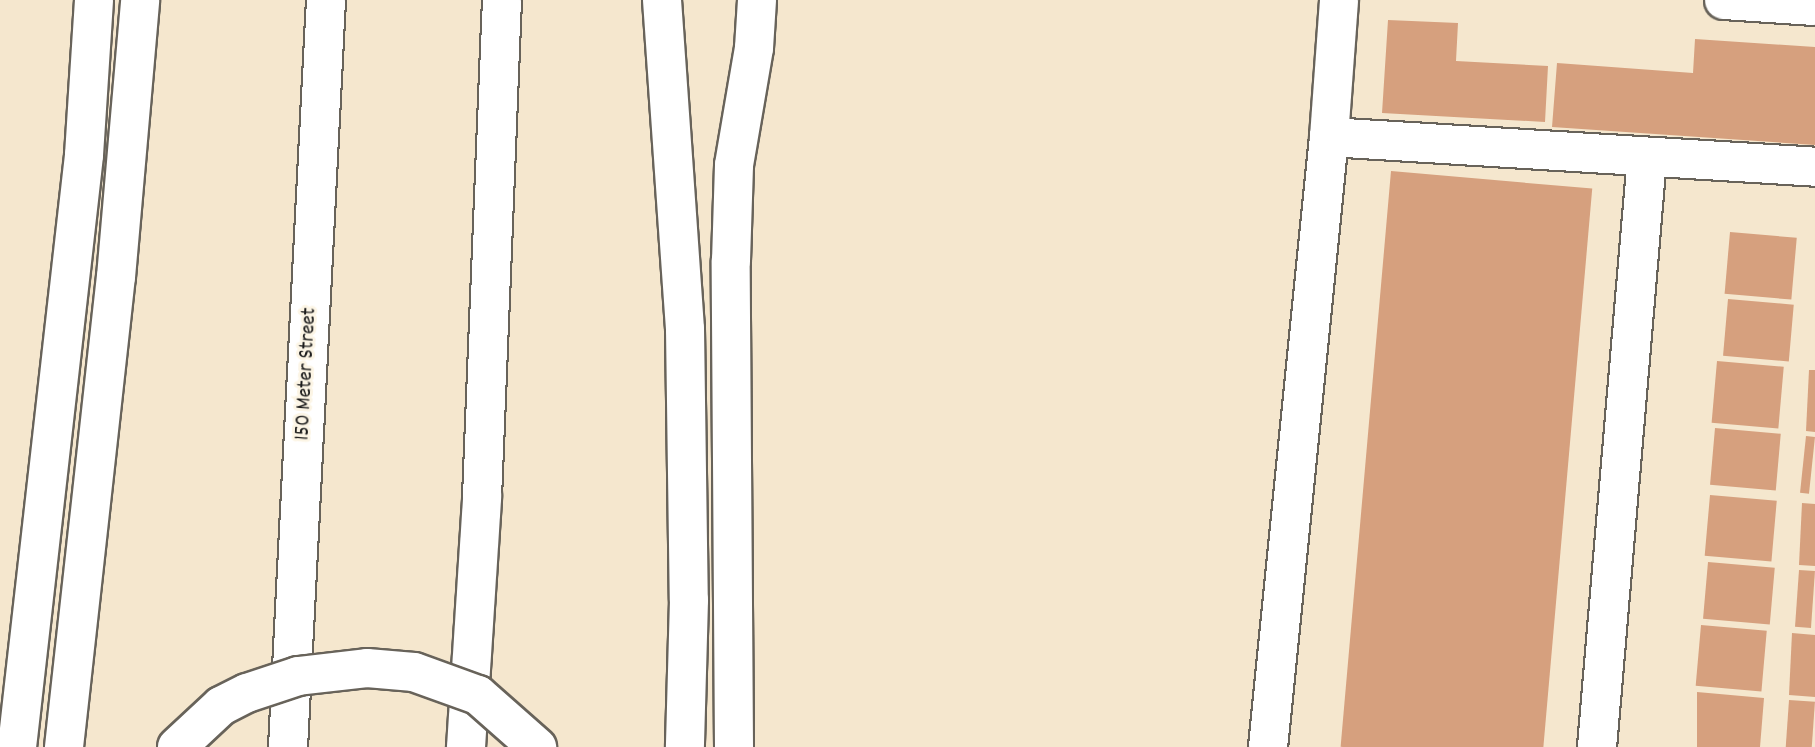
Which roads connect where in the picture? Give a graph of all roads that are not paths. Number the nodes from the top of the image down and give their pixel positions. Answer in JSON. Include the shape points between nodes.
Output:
{"nodes":[{"id":1,"x":94,"y":0,"type":"edge"},
{"id":2,"x":140,"y":0,"type":"edge"},
{"id":3,"x":326,"y":0,"type":"edge"},
{"id":4,"x":502,"y":0,"type":"edge"},
{"id":5,"x":662,"y":0,"type":"edge"},
{"id":6,"x":757,"y":0,"type":"edge"},
{"id":7,"x":1339,"y":0,"type":"edge"},
{"id":8,"x":1724,"y":0,"type":"edge"},
{"id":9,"x":1793,"y":3,"type":"edge"},
{"id":10,"x":1329,"y":137,"type":"junction"},
{"id":11,"x":1647,"y":158,"type":"junction"},
{"id":12,"x":1815,"y":167,"type":"edge"},
{"id":13,"x":17,"y":747,"type":"edge"},
{"id":14,"x":64,"y":747,"type":"edge"},
{"id":15,"x":177,"y":747,"type":"edge"},
{"id":16,"x":288,"y":747,"type":"edge"},
{"id":17,"x":466,"y":747,"type":"edge"},
{"id":18,"x":537,"y":747,"type":"edge"},
{"id":19,"x":685,"y":747,"type":"edge"},
{"id":20,"x":734,"y":747,"type":"edge"},
{"id":21,"x":1268,"y":747,"type":"edge"},
{"id":22,"x":1597,"y":747,"type":"edge"}],
"edges":[{"from":1,"to":13,"type":"main road","via":[[84,155]]},
{"from":2,"to":14,"type":"main road","via":[[116,277]]},
{"from":3,"to":16,"type":"main road","name":"150 Meter Street"},
{"from":4,"to":17,"type":"main road","via":[[483,483]]},
{"from":5,"to":19,"type":"main road","via":[[685,329],[689,600]]},
{"from":6,"to":20,"type":"main road","via":[[754,48],[734,165],[731,261]]},
{"from":7,"to":10,"type":"main road"},
{"from":8,"to":9,"type":"main road"},
{"from":10,"to":11,"type":"main road"},
{"from":10,"to":21,"type":"main road"},
{"from":11,"to":12,"type":"main road"},
{"from":11,"to":22,"type":"main road"},
{"from":15,"to":18,"type":"main road","bridge":true,"via":[[221,706],[247,693],[310,674],[367,668],[414,672],[478,695]]}]}
